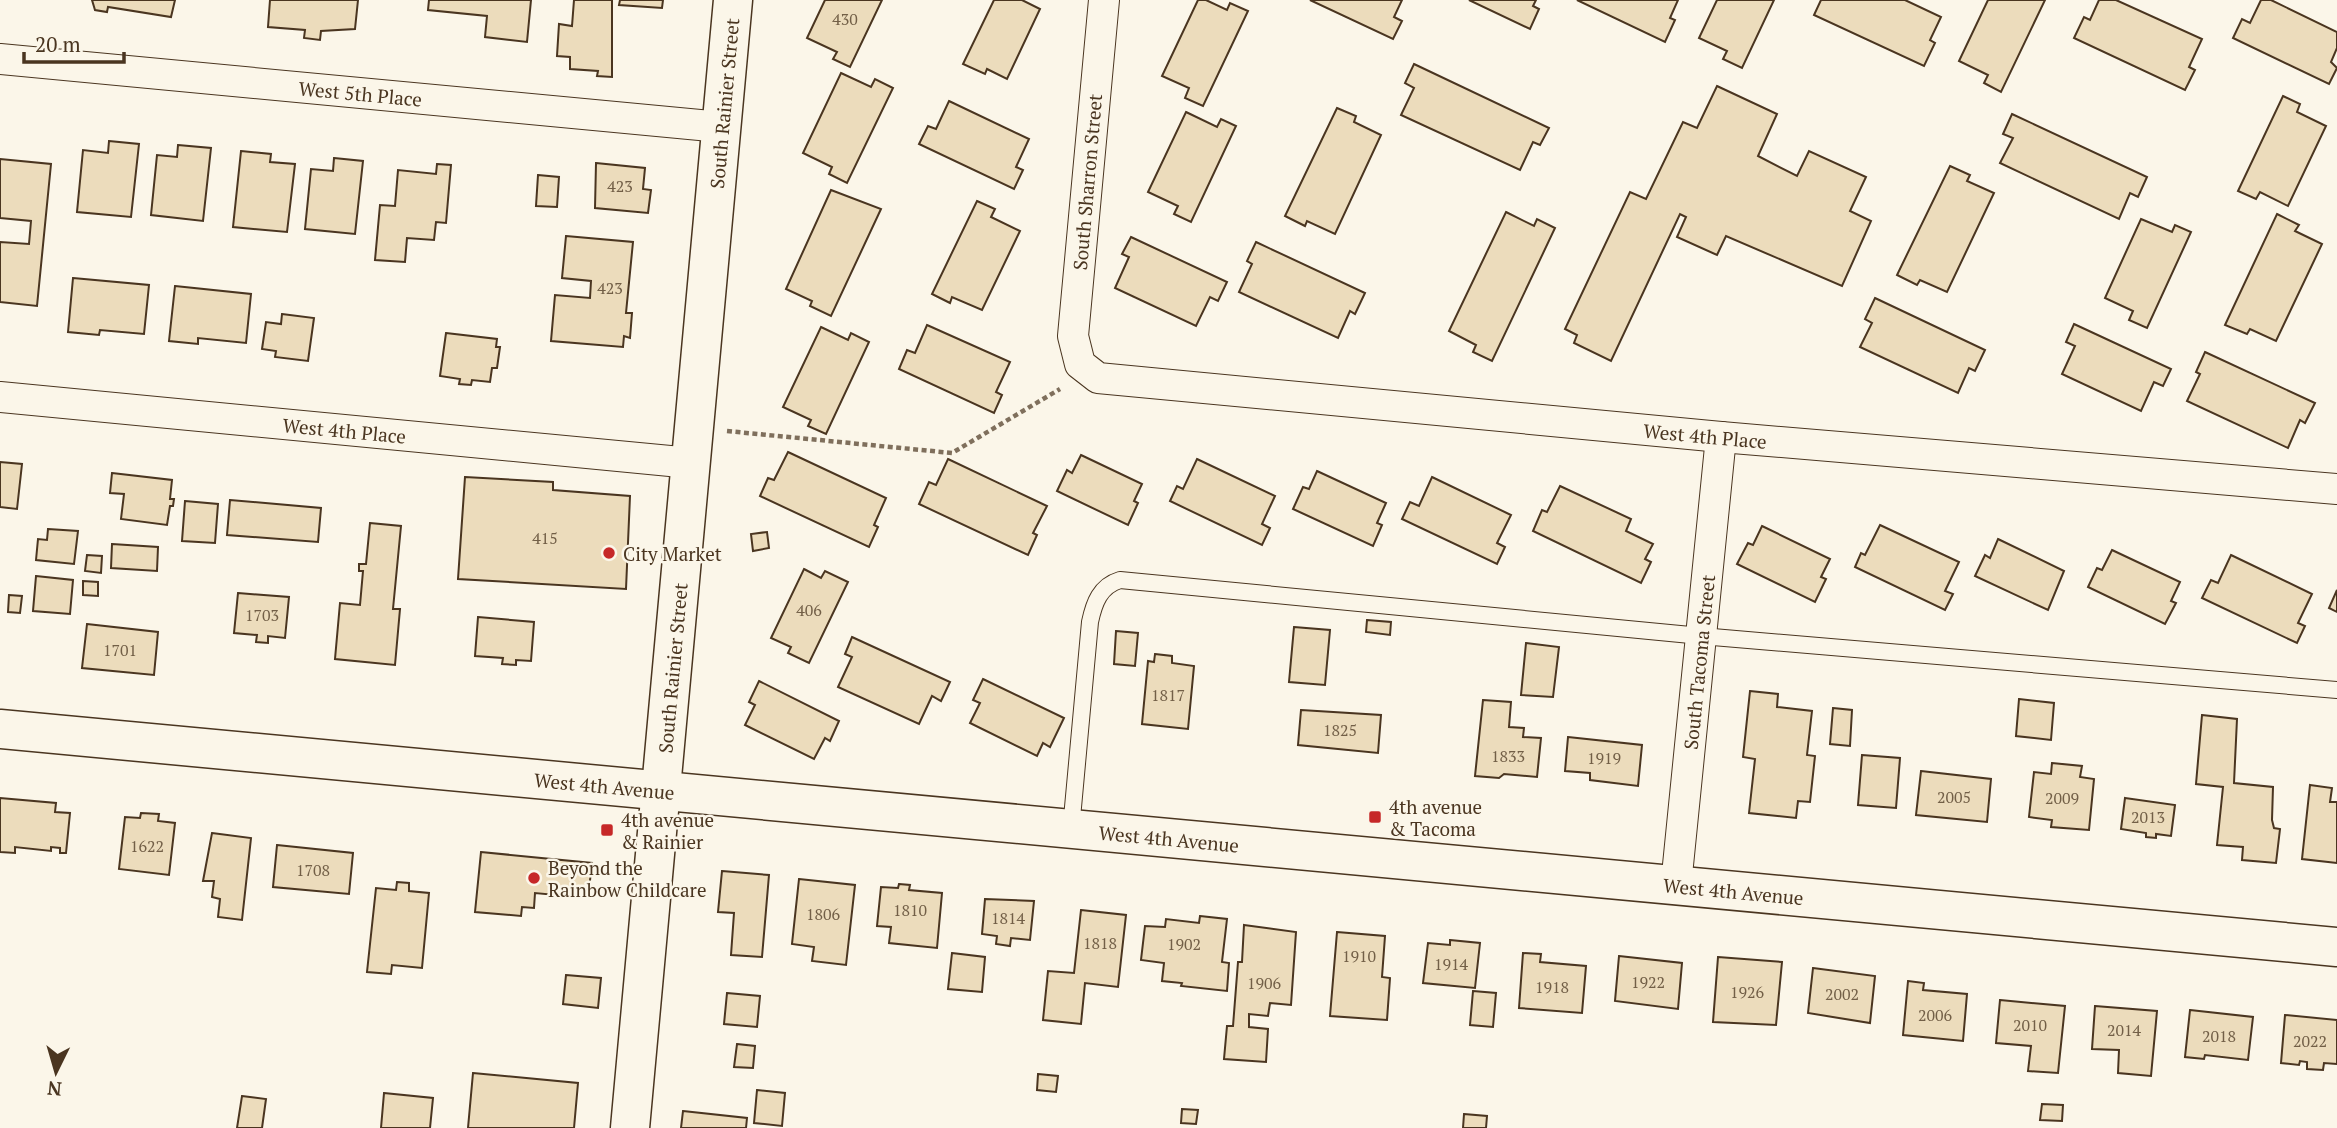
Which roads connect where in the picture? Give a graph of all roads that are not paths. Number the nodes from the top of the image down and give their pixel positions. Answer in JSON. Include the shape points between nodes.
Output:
{"nodes":[{"id":1,"x":733,"y":0,"type":"edge"},
{"id":2,"x":1104,"y":0,"type":"edge"},
{"id":3,"x":0,"y":59,"type":"edge"},
{"id":4,"x":721,"y":127,"type":"junction"},
{"id":5,"x":1080,"y":363,"type":"joint"},
{"id":6,"x":0,"y":397,"type":"edge"},
{"id":7,"x":1721,"y":438,"type":"junction"},
{"id":8,"x":692,"y":445,"type":"junction"},
{"id":9,"x":2337,"y":489,"type":"edge"},
{"id":10,"x":1701,"y":636,"type":"junction"},
{"id":11,"x":2337,"y":690,"type":"edge"},
{"id":12,"x":0,"y":729,"type":"edge"},
{"id":13,"x":661,"y":790,"type":"junction"},
{"id":14,"x":1070,"y":829,"type":"junction"},
{"id":15,"x":1676,"y":885,"type":"junction"},
{"id":16,"x":2337,"y":947,"type":"edge"},
{"id":17,"x":630,"y":1128,"type":"edge"}],
"edges":[{"from":1,"to":4,"type":"street","name":"South Rainier Street"},
{"from":2,"to":5,"type":"street","name":"South Sharron Street","via":[[1073,336]]},
{"from":3,"to":4,"type":"street","name":"West 5th Place"},
{"from":4,"to":8,"type":"street","name":"South Rainier Street"},
{"from":5,"to":7,"type":"street","name":"West 4th Place","via":[[1098,379]]},
{"from":6,"to":8,"type":"street","name":"West 4th Place"},
{"from":7,"to":9,"type":"street","name":"West 4th Place"},
{"from":7,"to":10,"type":"street","name":"South Tacoma Street"},
{"from":8,"to":13,"type":"street","name":"South Rainier Street"},
{"from":10,"to":11,"type":"lane"},
{"from":10,"to":14,"type":"lane","via":[[1120,580],[1109,584],[1091,614]]},
{"from":10,"to":15,"type":"street","name":"South Tacoma Street"},
{"from":12,"to":13,"type":"street","name":"West 4th Avenue"},
{"from":13,"to":14,"type":"street","name":"West 4th Avenue"},
{"from":13,"to":17,"type":"street","name":"South Rainier Street"},
{"from":14,"to":15,"type":"street","name":"West 4th Avenue"},
{"from":15,"to":16,"type":"street","name":"West 4th Avenue"}]}
